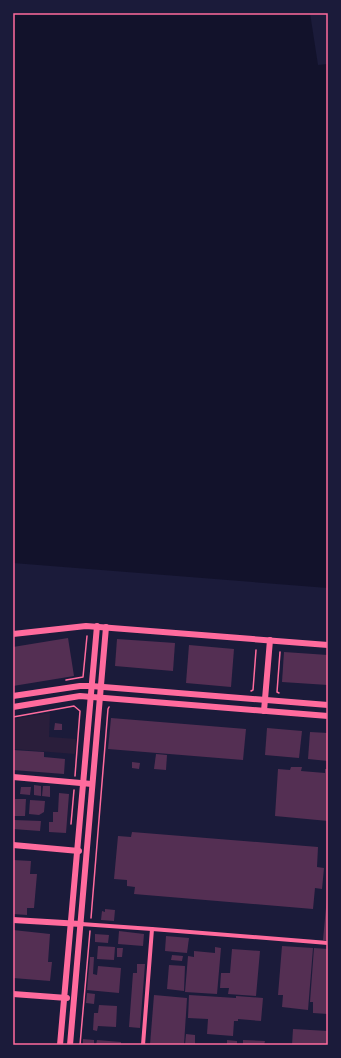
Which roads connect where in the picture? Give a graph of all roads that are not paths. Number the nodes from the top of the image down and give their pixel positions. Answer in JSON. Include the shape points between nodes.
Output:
{"nodes":[{"id":1,"x":97,"y":626,"type":"junction"},
{"id":2,"x":106,"y":627,"type":"junction"},
{"id":3,"x":13,"y":634,"type":"edge"},
{"id":4,"x":270,"y":640,"type":"junction"},
{"id":5,"x":328,"y":645,"type":"edge"},
{"id":6,"x":91,"y":686,"type":"junction"},
{"id":7,"x":101,"y":686,"type":"junction"},
{"id":8,"x":13,"y":696,"type":"edge"},
{"id":9,"x":90,"y":697,"type":"junction"},
{"id":10,"x":100,"y":698,"type":"junction"},
{"id":11,"x":265,"y":700,"type":"junction"},
{"id":12,"x":328,"y":706,"type":"edge"},
{"id":13,"x":13,"y":707,"type":"edge"},
{"id":14,"x":264,"y":711,"type":"junction"},
{"id":15,"x":328,"y":716,"type":"edge"},
{"id":16,"x":13,"y":777,"type":"edge"},
{"id":17,"x":82,"y":783,"type":"junction"},
{"id":18,"x":92,"y":784,"type":"junction"},
{"id":19,"x":13,"y":846,"type":"edge"},
{"id":20,"x":77,"y":850,"type":"junction"},
{"id":21,"x":87,"y":851,"type":"junction"},
{"id":22,"x":13,"y":920,"type":"edge"},
{"id":23,"x":70,"y":924,"type":"junction"},
{"id":24,"x":80,"y":924,"type":"junction"},
{"id":25,"x":152,"y":929,"type":"junction"},
{"id":26,"x":328,"y":944,"type":"edge"},
{"id":27,"x":13,"y":994,"type":"edge"},
{"id":28,"x":64,"y":997,"type":"junction"},
{"id":29,"x":74,"y":998,"type":"junction"},
{"id":30,"x":60,"y":1045,"type":"edge"},
{"id":31,"x":70,"y":1045,"type":"edge"},
{"id":32,"x":143,"y":1045,"type":"edge"}],
"edges":[{"from":1,"to":2,"type":"street"},
{"from":1,"to":3,"type":"street"},
{"from":1,"to":6,"type":"street"},
{"from":2,"to":4,"type":"street"},
{"from":2,"to":7,"type":"street"},
{"from":4,"to":5,"type":"street"},
{"from":4,"to":11,"type":"street"},
{"from":6,"to":7,"type":"street"},
{"from":6,"to":8,"type":"street"},
{"from":6,"to":9,"type":"street"},
{"from":7,"to":10,"type":"street"},
{"from":7,"to":11,"type":"street"},
{"from":9,"to":10,"type":"street"},
{"from":9,"to":13,"type":"street","via":[[72,697]]},
{"from":9,"to":17,"type":"street"},
{"from":10,"to":14,"type":"street"},
{"from":10,"to":18,"type":"street"},
{"from":11,"to":12,"type":"street"},
{"from":11,"to":14,"type":"street"},
{"from":14,"to":15,"type":"street"},
{"from":16,"to":17,"type":"street"},
{"from":17,"to":18,"type":"street"},
{"from":17,"to":20,"type":"street"},
{"from":18,"to":21,"type":"street"},
{"from":19,"to":20,"type":"street"},
{"from":20,"to":21,"type":"street"},
{"from":20,"to":23,"type":"street"},
{"from":21,"to":24,"type":"street"},
{"from":22,"to":23,"type":"street"},
{"from":23,"to":24,"type":"street"},
{"from":23,"to":28,"type":"street"},
{"from":24,"to":25,"type":"street"},
{"from":24,"to":29,"type":"street"},
{"from":25,"to":26,"type":"street"},
{"from":25,"to":32,"type":"street"},
{"from":27,"to":28,"type":"street"},
{"from":28,"to":29,"type":"street"},
{"from":28,"to":30,"type":"street"},
{"from":29,"to":31,"type":"street"}]}
